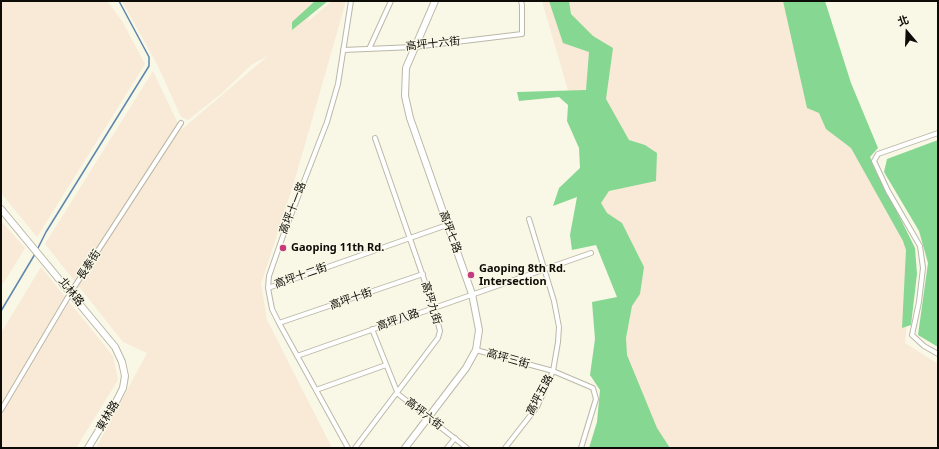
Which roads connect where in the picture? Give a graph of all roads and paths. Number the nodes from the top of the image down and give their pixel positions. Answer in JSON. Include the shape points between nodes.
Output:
{"nodes":[{"id":1,"x":351,"y":1,"type":"edge"},
{"id":2,"x":391,"y":1,"type":"edge"},
{"id":3,"x":435,"y":1,"type":"edge"},
{"id":4,"x":521,"y":1,"type":"edge"},
{"id":5,"x":414,"y":47,"type":"junction"},
{"id":6,"x":369,"y":49,"type":"junction"},
{"id":7,"x":343,"y":50,"type":"junction"},
{"id":8,"x":181,"y":123,"type":"dead end"},
{"id":9,"x":938,"y":133,"type":"edge"},
{"id":10,"x":375,"y":138,"type":"dead end"},
{"id":11,"x":1,"y":209,"type":"edge"},
{"id":12,"x":529,"y":219,"type":"dead end"},
{"id":13,"x":447,"y":225,"type":"junction"},
{"id":14,"x":410,"y":238,"type":"junction"},
{"id":15,"x":591,"y":253,"type":"dead end"},
{"id":16,"x":545,"y":269,"type":"junction"},
{"id":17,"x":423,"y":274,"type":"junction"},
{"id":18,"x":268,"y":288,"type":"junction"},
{"id":19,"x":71,"y":292,"type":"junction"},
{"id":20,"x":472,"y":294,"type":"junction"},
{"id":21,"x":434,"y":308,"type":"junction"},
{"id":22,"x":278,"y":323,"type":"junction"},
{"id":23,"x":372,"y":329,"type":"junction"},
{"id":24,"x":476,"y":350,"type":"junction"},
{"id":25,"x":938,"y":354,"type":"edge"},
{"id":26,"x":297,"y":356,"type":"junction"},
{"id":27,"x":386,"y":365,"type":"junction"},
{"id":28,"x":553,"y":372,"type":"junction"},
{"id":29,"x":124,"y":382,"type":"joint"},
{"id":30,"x":316,"y":390,"type":"junction"},
{"id":31,"x":398,"y":394,"type":"junction"},
{"id":32,"x":1,"y":410,"type":"edge"},
{"id":33,"x":428,"y":418,"type":"junction"},
{"id":34,"x":454,"y":438,"type":"junction"},
{"id":35,"x":88,"y":448,"type":"edge"},
{"id":36,"x":348,"y":448,"type":"edge"},
{"id":37,"x":355,"y":448,"type":"edge"},
{"id":38,"x":405,"y":448,"type":"edge"},
{"id":39,"x":447,"y":448,"type":"edge"},
{"id":40,"x":467,"y":448,"type":"edge"},
{"id":41,"x":505,"y":448,"type":"edge"},
{"id":42,"x":581,"y":448,"type":"edge"}],
"edges":[{"from":1,"to":7,"type":"street","name":"高坪十一路"},
{"from":2,"to":6,"type":"street"},
{"from":3,"to":5,"type":"street","name":"高坪七路"},
{"from":4,"to":5,"type":"street","name":"高坪十六街","via":[[522,34]]},
{"from":5,"to":6,"type":"street","name":"高坪十六街"},
{"from":5,"to":13,"type":"street","name":"高坪七路","via":[[404,76],[405,96],[410,118]]},
{"from":6,"to":7,"type":"street","name":"高坪十六街"},
{"from":7,"to":18,"type":"street","name":"高坪十一路","via":[[338,84],[327,122],[281,239],[269,276]]},
{"from":8,"to":19,"type":"street","name":"長泰街"},
{"from":9,"to":25,"type":"street","via":[[878,154],[874,161],[920,246],[923,268],[912,335]]},
{"from":10,"to":14,"type":"street","name":"高坪九街"},
{"from":11,"to":19,"type":"street","name":"北林路"},
{"from":12,"to":16,"type":"street","name":"高坪五路"},
{"from":13,"to":14,"type":"street","name":"高坪十二街"},
{"from":13,"to":20,"type":"street","name":"高坪七路"},
{"from":14,"to":17,"type":"street","name":"高坪九街"},
{"from":14,"to":18,"type":"street","name":"高坪十二街"},
{"from":15,"to":16,"type":"street","name":"高坪八路"},
{"from":16,"to":20,"type":"street","name":"高坪八路"},
{"from":16,"to":28,"type":"street","name":"高坪五路","via":[[559,327]]},
{"from":17,"to":21,"type":"street","name":"高坪九街"},
{"from":17,"to":22,"type":"street","name":"高坪十街"},
{"from":18,"to":22,"type":"street","name":"高坪十一路"},
{"from":19,"to":29,"type":"street","name":"北林路","via":[[115,347],[122,362]]},
{"from":19,"to":32,"type":"street","name":"長泰街"},
{"from":20,"to":21,"type":"street","name":"高坪八路"},
{"from":20,"to":24,"type":"street","name":"高坪七路","via":[[479,330]]},
{"from":21,"to":23,"type":"street","name":"高坪八路"},
{"from":21,"to":31,"type":"street","name":"高坪九街","via":[[439,324],[438,338]]},
{"from":22,"to":26,"type":"street","name":"高坪十一路"},
{"from":23,"to":26,"type":"street","name":"高坪八路"},
{"from":23,"to":27,"type":"street","name":"高坪六街"},
{"from":24,"to":28,"type":"street","name":"高坪三街"},
{"from":24,"to":33,"type":"street","name":"高坪七路","via":[[466,368]]},
{"from":26,"to":30,"type":"street","name":"高坪十一路"},
{"from":27,"to":30,"type":"street"},
{"from":27,"to":31,"type":"street","name":"高坪六街"},
{"from":28,"to":41,"type":"street","name":"高坪五路","via":[[537,407]]},
{"from":28,"to":42,"type":"street","name":"高坪三街","via":[[593,388],[596,399]]},
{"from":29,"to":35,"type":"street","name":"東林路","via":[[116,402]]},
{"from":30,"to":36,"type":"street","name":"高坪十一路"},
{"from":31,"to":33,"type":"street","name":"高坪六街"},
{"from":31,"to":37,"type":"street","name":"高坪九街"},
{"from":33,"to":34,"type":"street","name":"高坪六街"},
{"from":33,"to":38,"type":"street","name":"高坪七路"},
{"from":34,"to":39,"type":"street"},
{"from":34,"to":40,"type":"street","name":"高坪六街"}]}
